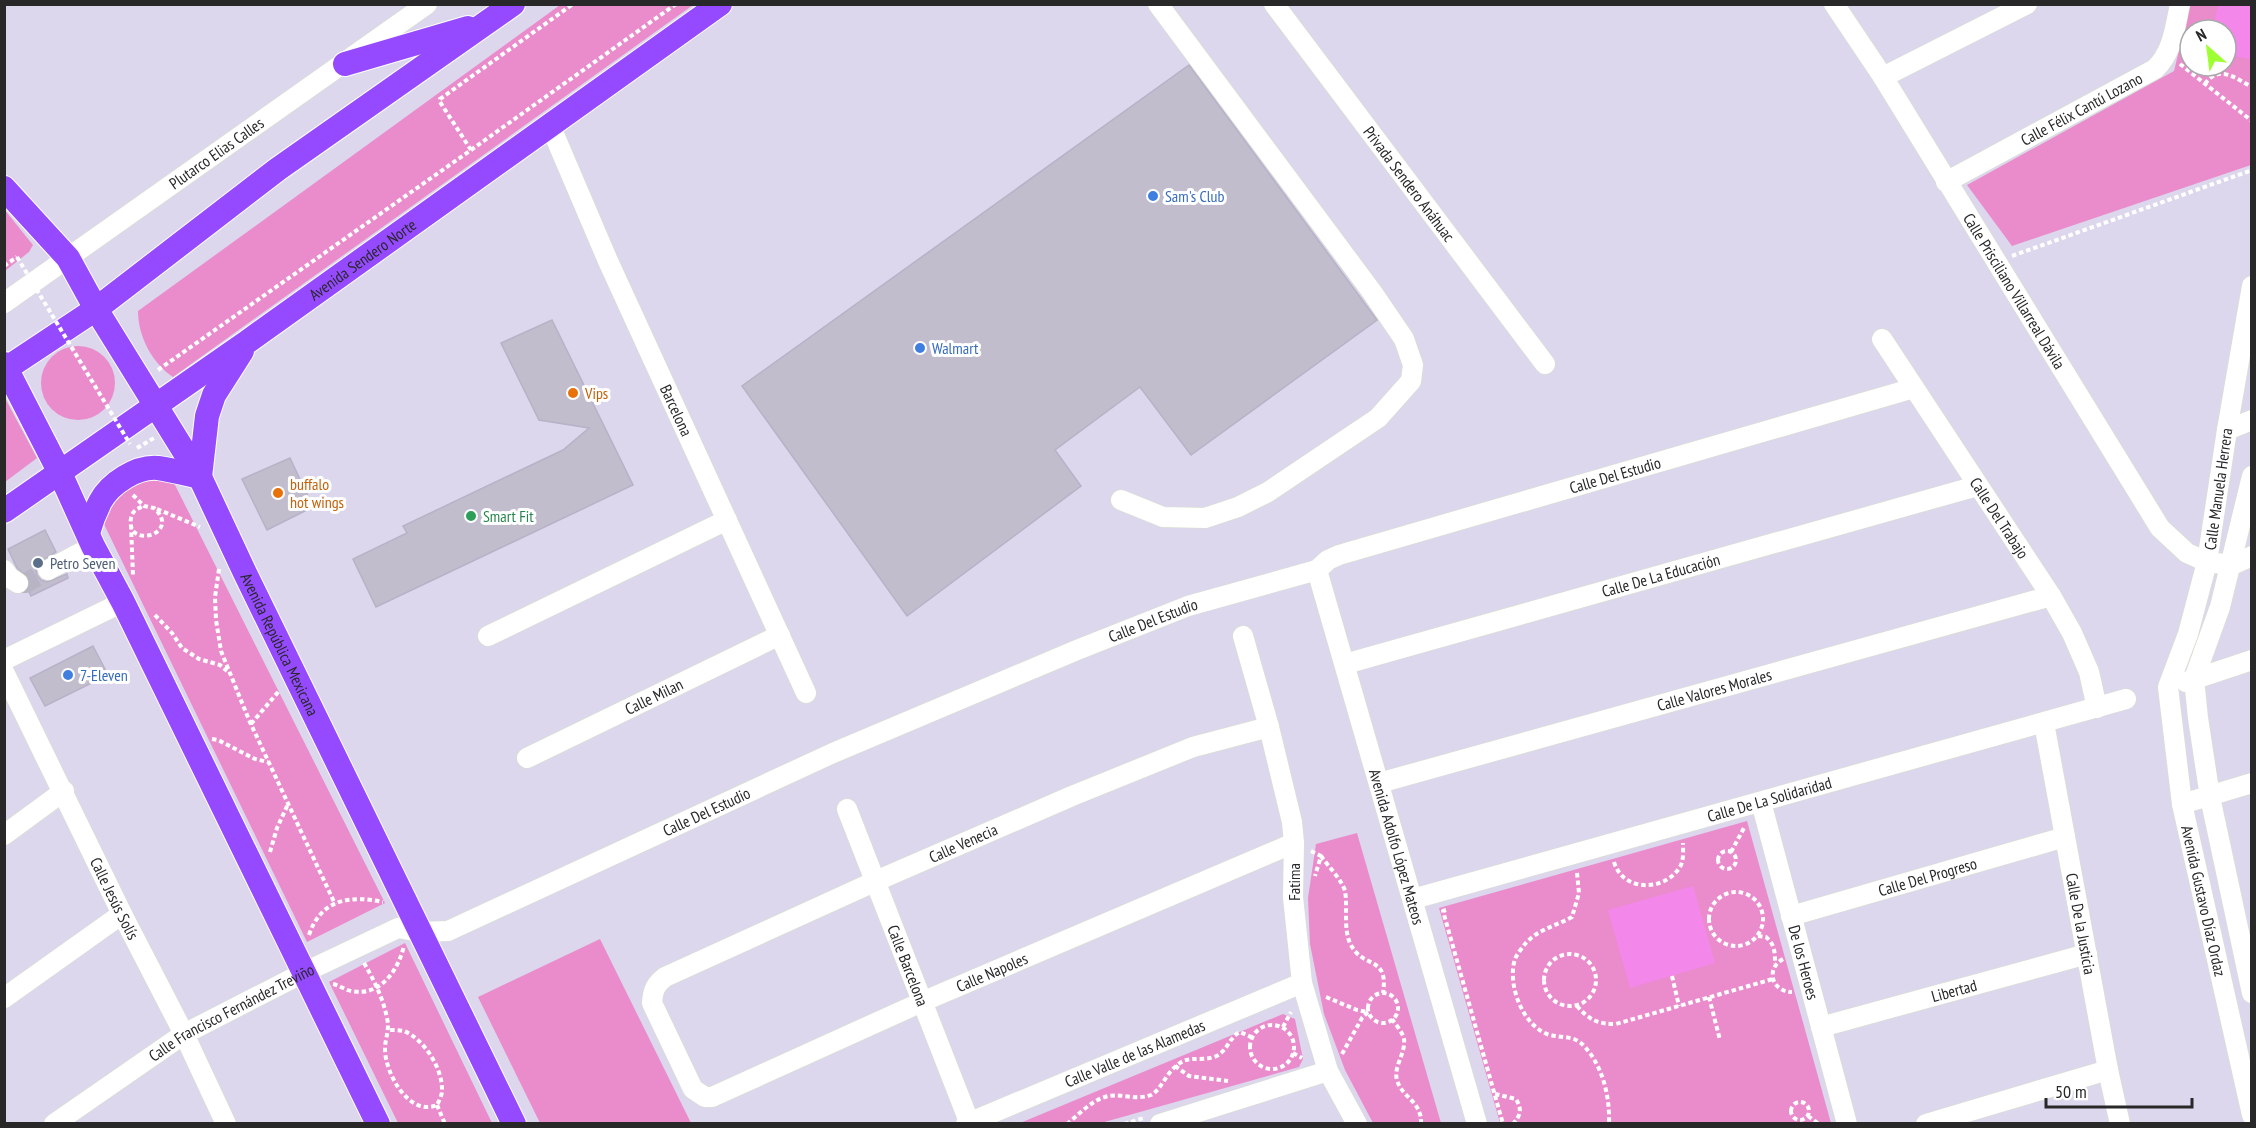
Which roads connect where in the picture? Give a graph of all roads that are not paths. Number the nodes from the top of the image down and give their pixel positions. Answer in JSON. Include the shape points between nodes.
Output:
{"nodes":[{"id":1,"x":427,"y":4,"type":"edge"},
{"id":2,"x":513,"y":4,"type":"edge"},
{"id":3,"x":720,"y":4,"type":"edge"},
{"id":4,"x":1158,"y":4,"type":"edge"},
{"id":5,"x":1274,"y":4,"type":"edge"},
{"id":6,"x":1834,"y":4,"type":"edge"},
{"id":7,"x":2027,"y":4,"type":"edge"},
{"id":8,"x":2180,"y":4,"type":"edge"},
{"id":9,"x":488,"y":22,"type":"junction"},
{"id":10,"x":345,"y":64,"type":"junction"},
{"id":11,"x":1883,"y":77,"type":"junction"},
{"id":12,"x":550,"y":125,"type":"junction"},
{"id":13,"x":1946,"y":182,"type":"junction"},
{"id":14,"x":4,"y":188,"type":"edge"},
{"id":15,"x":68,"y":258,"type":"junction"},
{"id":16,"x":2252,"y":286,"type":"edge"},
{"id":17,"x":4,"y":303,"type":"edge"},
{"id":18,"x":96,"y":309,"type":"junction"},
{"id":19,"x":1882,"y":339,"type":"dead end"},
{"id":20,"x":247,"y":342,"type":"junction"},
{"id":21,"x":1545,"y":364,"type":"dead end"},
{"id":22,"x":6,"y":368,"type":"edge"},
{"id":23,"x":1914,"y":388,"type":"junction"},
{"id":24,"x":156,"y":404,"type":"junction"},
{"id":25,"x":2252,"y":420,"type":"edge"},
{"id":26,"x":2227,"y":430,"type":"junction"},
{"id":27,"x":60,"y":473,"type":"junction"},
{"id":28,"x":2252,"y":476,"type":"edge"},
{"id":29,"x":200,"y":477,"type":"junction"},
{"id":30,"x":1977,"y":486,"type":"junction"},
{"id":31,"x":1121,"y":500,"type":"dead end"},
{"id":32,"x":4,"y":511,"type":"edge"},
{"id":33,"x":727,"y":519,"type":"junction"},
{"id":34,"x":91,"y":540,"type":"junction"},
{"id":35,"x":2252,"y":556,"type":"edge"},
{"id":36,"x":2207,"y":562,"type":"junction"},
{"id":37,"x":2232,"y":565,"type":"junction"},
{"id":38,"x":48,"y":570,"type":"tunnel mouth"},
{"id":39,"x":1317,"y":570,"type":"junction"},
{"id":40,"x":2051,"y":596,"type":"junction"},
{"id":41,"x":123,"y":602,"type":"junction"},
{"id":42,"x":780,"y":635,"type":"junction"},
{"id":43,"x":488,"y":636,"type":"dead end"},
{"id":44,"x":1243,"y":636,"type":"dead end"},
{"id":45,"x":4,"y":660,"type":"edge"},
{"id":46,"x":2252,"y":660,"type":"edge"},
{"id":47,"x":1345,"y":664,"type":"junction"},
{"id":48,"x":6,"y":680,"type":"edge"},
{"id":49,"x":2194,"y":680,"type":"junction"},
{"id":50,"x":2169,"y":687,"type":"junction"},
{"id":51,"x":806,"y":693,"type":"dead end"},
{"id":52,"x":2126,"y":699,"type":"dead end"},
{"id":53,"x":2097,"y":708,"type":"junction"},
{"id":54,"x":2044,"y":723,"type":"junction"},
{"id":55,"x":1269,"y":727,"type":"junction"},
{"id":56,"x":527,"y":758,"type":"dead end"},
{"id":57,"x":1378,"y":783,"type":"junction"},
{"id":58,"x":2252,"y":783,"type":"edge"},
{"id":59,"x":64,"y":791,"type":"junction"},
{"id":60,"x":2210,"y":796,"type":"junction"},
{"id":61,"x":1761,"y":802,"type":"junction"},
{"id":62,"x":2182,"y":804,"type":"junction"},
{"id":63,"x":847,"y":809,"type":"dead end"},
{"id":64,"x":4,"y":835,"type":"edge"},
{"id":65,"x":2065,"y":837,"type":"junction"},
{"id":66,"x":1294,"y":843,"type":"junction"},
{"id":67,"x":876,"y":881,"type":"junction"},
{"id":68,"x":1413,"y":899,"type":"junction"},
{"id":69,"x":2243,"y":913,"type":"edge"},
{"id":70,"x":122,"y":914,"type":"junction"},
{"id":71,"x":1791,"y":916,"type":"junction"},
{"id":72,"x":416,"y":940,"type":"junction"},
{"id":73,"x":2087,"y":954,"type":"junction"},
{"id":74,"x":305,"y":972,"type":"junction"},
{"id":75,"x":1302,"y":983,"type":"junction"},
{"id":76,"x":2252,"y":993,"type":"edge"},
{"id":77,"x":4,"y":998,"type":"edge"},
{"id":78,"x":924,"y":1001,"type":"junction"},
{"id":79,"x":1821,"y":1027,"type":"junction"},
{"id":80,"x":2242,"y":1032,"type":"edge"},
{"id":81,"x":184,"y":1034,"type":"junction"},
{"id":82,"x":2108,"y":1070,"type":"junction"},
{"id":83,"x":1328,"y":1071,"type":"junction"},
{"id":84,"x":693,"y":1089,"type":"joint"},
{"id":85,"x":2252,"y":1115,"type":"edge"},
{"id":86,"x":1153,"y":1120,"type":"edge"},
{"id":87,"x":969,"y":1123,"type":"edge"},
{"id":88,"x":54,"y":1124,"type":"edge"},
{"id":89,"x":226,"y":1124,"type":"edge"},
{"id":90,"x":378,"y":1124,"type":"edge"},
{"id":91,"x":514,"y":1124,"type":"edge"},
{"id":92,"x":1357,"y":1124,"type":"edge"},
{"id":93,"x":1477,"y":1124,"type":"edge"},
{"id":94,"x":1847,"y":1124,"type":"edge"},
{"id":95,"x":1926,"y":1124,"type":"edge"},
{"id":96,"x":2120,"y":1124,"type":"edge"}],
"edges":[{"from":1,"to":10,"type":"street","name":"Plutarco Elias Calles"},
{"from":2,"to":9,"type":"main road"},
{"from":3,"to":12,"type":"main road","name":"Avenida Sendero Norte"},
{"from":4,"to":31,"type":"street","via":[[1372,292],[1404,339],[1413,365],[1410,381],[1378,418],[1268,492],[1238,507],[1205,518],[1183,519],[1163,517]]},
{"from":5,"to":21,"type":"street","name":"Privada Sendero Anáhuac"},
{"from":6,"to":11,"type":"street","name":"Calle Prisciliano Villarreal Dávila"},
{"from":7,"to":11,"type":"street"},
{"from":8,"to":13,"type":"street","name":"Calle Félix Cantú Lozano","via":[[2170,46],[2155,69]]},
{"from":9,"to":10,"type":"main road"},
{"from":9,"to":18,"type":"main road","via":[[278,169]]},
{"from":10,"to":15,"type":"street","name":"Plutarco Elias Calles"},
{"from":11,"to":13,"type":"street","name":"Calle Prisciliano Villarreal Dávila"},
{"from":12,"to":20,"type":"main road","name":"Avenida Sendero Norte"},
{"from":12,"to":33,"type":"street","name":"Barcelona"},
{"from":13,"to":36,"type":"street","name":"Calle Prisciliano Villarreal Dávila","via":[[2160,528],[2187,553]]},
{"from":14,"to":15,"type":"main road","name":"Avenida República Mexicana"},
{"from":15,"to":17,"type":"street","name":"Plutarco Elias Calles"},
{"from":15,"to":18,"type":"main road","name":"Avenida República Mexicana"},
{"from":16,"to":26,"type":"street","name":"Calle Manuela Herrera"},
{"from":18,"to":22,"type":"main road"},
{"from":18,"to":24,"type":"main road","name":"Avenida República Mexicana"},
{"from":19,"to":23,"type":"street","name":"Calle Del Trabajo"},
{"from":20,"to":24,"type":"main road","name":"Avenida Sendero Norte"},
{"from":20,"to":29,"type":"main road","via":[[214,395],[207,416]]},
{"from":22,"to":27,"type":"main road"},
{"from":23,"to":30,"type":"street","name":"Calle Del Trabajo"},
{"from":23,"to":39,"type":"street","name":"Calle Del Estudio","via":[[1350,551],[1328,560]]},
{"from":24,"to":27,"type":"main road","name":"Avenida Sendero Norte"},
{"from":24,"to":29,"type":"main road","name":"Avenida República Mexicana"},
{"from":25,"to":26,"type":"street"},
{"from":26,"to":36,"type":"street","name":"Calle Manuela Herrera"},
{"from":27,"to":32,"type":"main road","name":"Avenida Sendero Norte"},
{"from":27,"to":34,"type":"main road"},
{"from":28,"to":37,"type":"street","name":"Calle Manuela Herrera"},
{"from":29,"to":34,"type":"main road","via":[[159,468],[146,469],[119,481],[101,500]]},
{"from":29,"to":72,"type":"main road","name":"Avenida República Mexicana"},
{"from":30,"to":40,"type":"street","name":"Calle Del Trabajo"},
{"from":30,"to":47,"type":"street","name":"Calle De La Educación"},
{"from":33,"to":42,"type":"street","name":"Barcelona"},
{"from":33,"to":43,"type":"street"},
{"from":34,"to":38,"type":"street"},
{"from":34,"to":41,"type":"main road"},
{"from":35,"to":37,"type":"street"},
{"from":36,"to":37,"type":"street"},
{"from":36,"to":50,"type":"street","name":"Calle Manuela Herrera"},
{"from":37,"to":49,"type":"street","name":"Calle Manuela Herrera"},
{"from":39,"to":47,"type":"street","name":"Avenida Adolfo López Mateos"},
{"from":39,"to":72,"type":"street","name":"Calle Del Estudio","via":[[1188,606],[1077,650],[833,753],[447,931]]},
{"from":40,"to":53,"type":"street","name":"Calle Del Trabajo","via":[[2089,672]]},
{"from":40,"to":57,"type":"street","name":"Calle Valores Morales"},
{"from":41,"to":45,"type":"street"},
{"from":41,"to":74,"type":"main road"},
{"from":42,"to":51,"type":"street","name":"Barcelona"},
{"from":42,"to":56,"type":"street","name":"Calle Milan"},
{"from":44,"to":55,"type":"street","name":"Fatima"},
{"from":46,"to":49,"type":"street"},
{"from":47,"to":57,"type":"street","name":"Avenida Adolfo López Mateos"},
{"from":48,"to":59,"type":"street","name":"Calle Jesús Solís"},
{"from":49,"to":50,"type":"street"},
{"from":49,"to":60,"type":"street","name":"Avenida Gustavo Díaz Ordaz"},
{"from":50,"to":62,"type":"street","name":"Avenida Gustavo Díaz Ordaz"},
{"from":52,"to":53,"type":"street","name":"Calle De La Solidaridad"},
{"from":53,"to":54,"type":"street","name":"Calle De La Solidaridad"},
{"from":54,"to":61,"type":"street","name":"Calle De La Solidaridad"},
{"from":54,"to":65,"type":"street","name":"Calle De la Justicia"},
{"from":55,"to":66,"type":"street","name":"Fatima"},
{"from":55,"to":67,"type":"street","name":"Calle Venecia","via":[[1193,747]]},
{"from":57,"to":68,"type":"street","name":"Avenida Adolfo López Mateos"},
{"from":58,"to":60,"type":"street"},
{"from":59,"to":64,"type":"street"},
{"from":59,"to":70,"type":"street","name":"Calle Jesús Solís"},
{"from":60,"to":62,"type":"street"},
{"from":60,"to":69,"type":"street","name":"Avenida Gustavo Díaz Ordaz"},
{"from":61,"to":68,"type":"street","name":"Calle De La Solidaridad"},
{"from":61,"to":71,"type":"street","name":"De los Heroes"},
{"from":62,"to":80,"type":"street","name":"Avenida Gustavo Díaz Ordaz"},
{"from":63,"to":67,"type":"street","name":"Calle Barcelona"},
{"from":65,"to":71,"type":"street","name":"Calle Del Progreso"},
{"from":65,"to":73,"type":"street","name":"Calle De la Justicia"},
{"from":66,"to":75,"type":"street","name":"Fatima","via":[[1293,897]]},
{"from":66,"to":78,"type":"street","name":"Calle Napoles"},
{"from":67,"to":78,"type":"street","name":"Calle Barcelona"},
{"from":67,"to":84,"type":"street","name":"Calle Venecia","via":[[656,984],[652,1003]]},
{"from":68,"to":93,"type":"street","name":"Avenida Adolfo López Mateos"},
{"from":69,"to":76,"type":"street","name":"Avenida Gustavo Díaz Ordaz"},
{"from":70,"to":77,"type":"street"},
{"from":70,"to":81,"type":"street","name":"Calle Jesús Solís"},
{"from":71,"to":79,"type":"street","name":"De los Heroes"},
{"from":72,"to":74,"type":"street","name":"Calle Francisco Fernández Treviño","via":[[398,928]]},
{"from":72,"to":91,"type":"main road","name":"Avenida República Mexicana"},
{"from":73,"to":79,"type":"street","name":"Libertad"},
{"from":73,"to":82,"type":"street","name":"Calle De la Justicia"},
{"from":74,"to":81,"type":"street","name":"Calle Francisco Fernández Treviño"},
{"from":74,"to":90,"type":"main road"},
{"from":75,"to":83,"type":"street","name":"Fatima"},
{"from":75,"to":87,"type":"street","name":"Calle Valle de las Alamedas"},
{"from":78,"to":84,"type":"street","name":"Calle Napoles","via":[[712,1097]]},
{"from":78,"to":87,"type":"street","name":"Calle Barcelona"},
{"from":79,"to":94,"type":"street","name":"De los Heroes"},
{"from":80,"to":85,"type":"street","name":"Avenida Gustavo Díaz Ordaz"},
{"from":81,"to":88,"type":"street","name":"Calle Francisco Fernández Treviño"},
{"from":81,"to":89,"type":"street","name":"Calle Jesús Solís"},
{"from":82,"to":95,"type":"street"},
{"from":82,"to":96,"type":"street","name":"Calle De la Justicia"},
{"from":83,"to":86,"type":"street"},
{"from":83,"to":92,"type":"street","name":"Fatima"}]}
